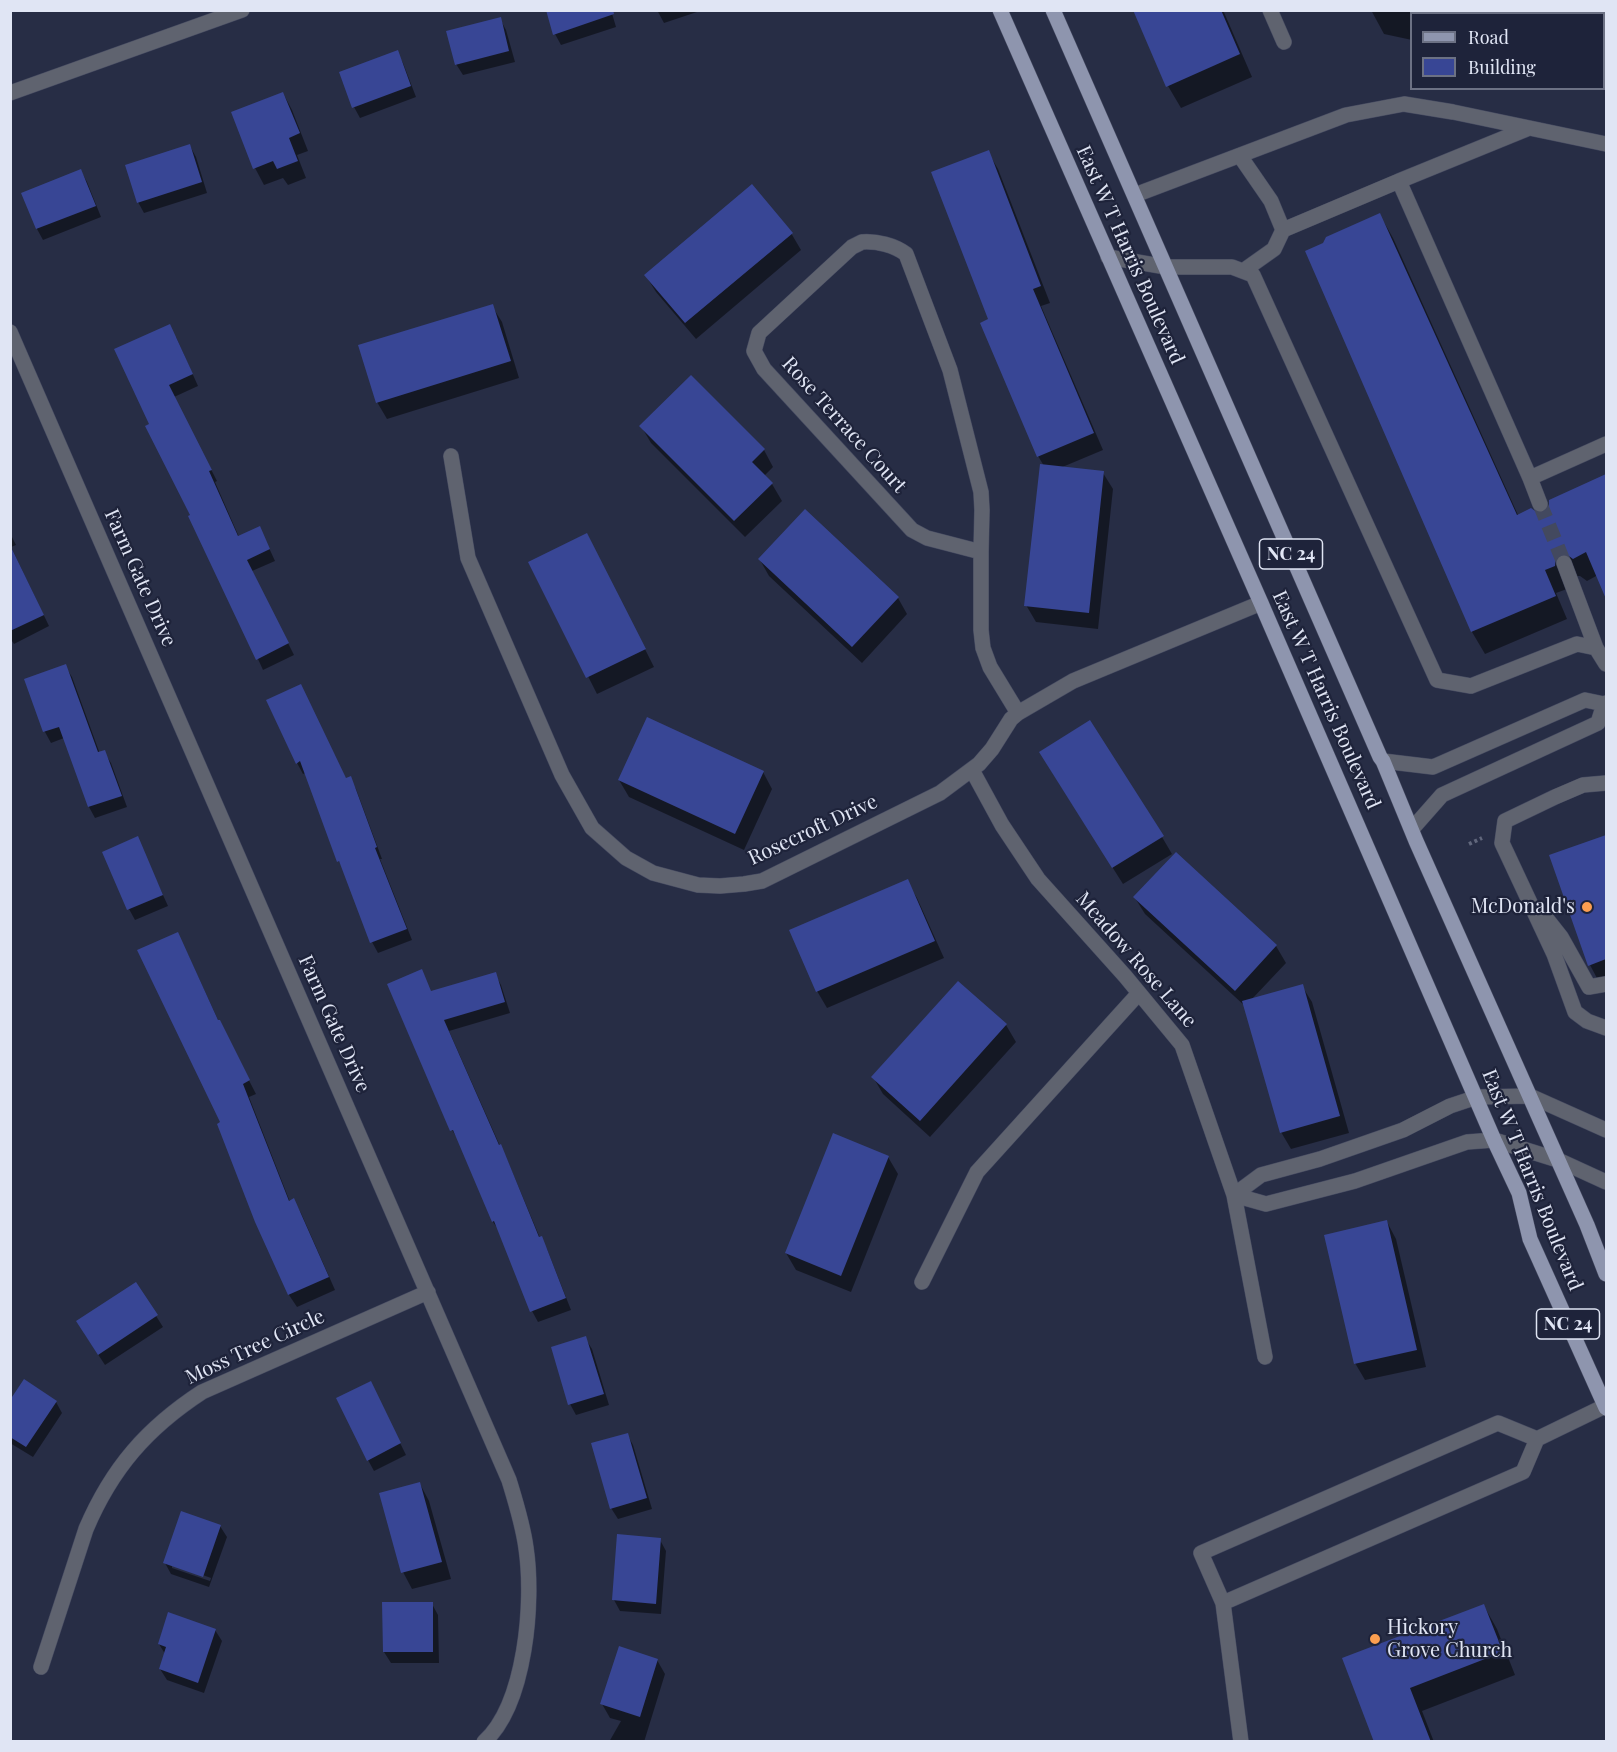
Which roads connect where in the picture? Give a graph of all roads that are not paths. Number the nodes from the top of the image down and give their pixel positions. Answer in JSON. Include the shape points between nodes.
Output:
{"nodes":[{"id":1,"x":242,"y":10,"type":"edge"},
{"id":2,"x":1000,"y":10,"type":"edge"},
{"id":3,"x":1053,"y":10,"type":"edge"},
{"id":4,"x":1270,"y":10,"type":"edge"},
{"id":5,"x":1284,"y":42,"type":"dead end"},
{"id":6,"x":10,"y":93,"type":"edge"},
{"id":7,"x":1529,"y":128,"type":"junction"},
{"id":8,"x":1606,"y":144,"type":"edge"},
{"id":9,"x":1240,"y":156,"type":"junction"},
{"id":10,"x":1399,"y":181,"type":"junction"},
{"id":11,"x":1135,"y":195,"type":"junction"},
{"id":12,"x":1283,"y":230,"type":"junction"},
{"id":13,"x":1108,"y":257,"type":"junction"},
{"id":14,"x":1166,"y":267,"type":"junction"},
{"id":15,"x":1243,"y":271,"type":"junction"},
{"id":16,"x":10,"y":332,"type":"edge"},
{"id":17,"x":1606,"y":444,"type":"edge"},
{"id":18,"x":451,"y":456,"type":"dead end"},
{"id":19,"x":1530,"y":478,"type":"junction"},
{"id":20,"x":1540,"y":504,"type":"tunnel mouth"},
{"id":21,"x":981,"y":552,"type":"junction"},
{"id":22,"x":1564,"y":563,"type":"tunnel mouth"},
{"id":23,"x":1261,"y":603,"type":"junction"},
{"id":24,"x":1596,"y":648,"type":"junction"},
{"id":25,"x":1606,"y":664,"type":"edge"},
{"id":26,"x":1605,"y":704,"type":"edge"},
{"id":27,"x":1017,"y":713,"type":"junction"},
{"id":28,"x":1383,"y":761,"type":"junction"},
{"id":29,"x":972,"y":770,"type":"junction"},
{"id":30,"x":1606,"y":783,"type":"edge"},
{"id":31,"x":1412,"y":829,"type":"junction"},
{"id":32,"x":1529,"y":897,"type":"junction"},
{"id":33,"x":1606,"y":984,"type":"edge"},
{"id":34,"x":1139,"y":993,"type":"junction"},
{"id":35,"x":1606,"y":1028,"type":"edge"},
{"id":36,"x":1530,"y":1096,"type":"junction"},
{"id":37,"x":1477,"y":1097,"type":"junction"},
{"id":38,"x":1606,"y":1130,"type":"edge"},
{"id":39,"x":1494,"y":1140,"type":"junction"},
{"id":40,"x":1558,"y":1160,"type":"junction"},
{"id":41,"x":1606,"y":1182,"type":"edge"},
{"id":42,"x":1234,"y":1195,"type":"junction"},
{"id":43,"x":1606,"y":1274,"type":"edge"},
{"id":44,"x":922,"y":1282,"type":"dead end"},
{"id":45,"x":428,"y":1292,"type":"junction"},
{"id":46,"x":1264,"y":1357,"type":"dead end"},
{"id":47,"x":1606,"y":1407,"type":"edge"},
{"id":48,"x":1537,"y":1439,"type":"junction"},
{"id":49,"x":1223,"y":1603,"type":"junction"},
{"id":50,"x":41,"y":1667,"type":"dead end"},
{"id":51,"x":484,"y":1742,"type":"edge"},
{"id":52,"x":1241,"y":1742,"type":"edge"}],
"edges":[{"from":1,"to":6,"type":"street"},
{"from":2,"to":13,"type":"main road","name":"East W T Harris Boulevard","number":"NC 24"},
{"from":3,"to":11,"type":"main road","name":"East W T Harris Boulevard","number":"NC 24"},
{"from":4,"to":5,"type":"street"},
{"from":7,"to":8,"type":"street"},
{"from":7,"to":9,"type":"street","via":[[1404,104],[1346,115]]},
{"from":7,"to":10,"type":"street"},
{"from":9,"to":11,"type":"street"},
{"from":9,"to":12,"type":"street","via":[[1271,201]]},
{"from":10,"to":12,"type":"street"},
{"from":10,"to":19,"type":"street"},
{"from":11,"to":14,"type":"main road","name":"East W T Harris Boulevard","number":"NC 24"},
{"from":12,"to":15,"type":"street","via":[[1274,249]]},
{"from":13,"to":14,"type":"street"},
{"from":13,"to":23,"type":"main road","name":"East W T Harris Boulevard","number":"NC 24"},
{"from":14,"to":15,"type":"street","via":[[1232,267]]},
{"from":14,"to":28,"type":"main road","name":"East W T Harris Boulevard","number":"NC 24"},
{"from":15,"to":24,"type":"street","via":[[1253,274],[1437,680],[1471,686],[1577,644]]},
{"from":16,"to":45,"type":"street","name":"Farm Gate Drive"},
{"from":17,"to":19,"type":"street"},
{"from":18,"to":29,"type":"street","name":"Rosecroft Drive","via":[[468,558],[557,765],[592,828],[626,858],[653,873],[698,885],[762,881],[940,793]]},
{"from":19,"to":20,"type":"street"},
{"from":21,"to":21,"type":"street","name":"Rose Terrace Court","via":[[981,492],[950,370],[906,254],[884,244],[862,242],[759,333],[754,351],[764,369],[912,530],[927,538]]},
{"from":21,"to":27,"type":"street","name":"Rose Terrace Court","via":[[983,648]]},
{"from":22,"to":24,"type":"street"},
{"from":23,"to":27,"type":"street","name":"Rosecroft Drive","via":[[1073,681]]},
{"from":23,"to":37,"type":"main road","name":"East W T Harris Boulevard","number":"NC 24"},
{"from":24,"to":25,"type":"street"},
{"from":26,"to":28,"type":"street","via":[[1585,700],[1433,767]]},
{"from":26,"to":31,"type":"street","via":[[1598,723],[1442,795]]},
{"from":27,"to":29,"type":"street","name":"Rosecroft Drive"},
{"from":28,"to":31,"type":"main road","name":"East W T Harris Boulevard","number":"NC 24"},
{"from":29,"to":34,"type":"street","name":"Meadow Rose Lane","via":[[1038,879]]},
{"from":30,"to":32,"type":"street","via":[[1583,785],[1505,821],[1503,843]]},
{"from":31,"to":36,"type":"main road","name":"East W T Harris Boulevard","number":"NC 24"},
{"from":32,"to":33,"type":"street","via":[[1561,937],[1589,987]]},
{"from":32,"to":35,"type":"street","via":[[1575,1012]]},
{"from":34,"to":42,"type":"street","name":"Meadow Rose Lane","via":[[1182,1045]]},
{"from":34,"to":44,"type":"street","via":[[977,1172]]},
{"from":36,"to":37,"type":"street"},
{"from":36,"to":38,"type":"street"},
{"from":36,"to":40,"type":"main road","name":"East W T Harris Boulevard","number":"NC 24"},
{"from":37,"to":39,"type":"main road","name":"East W T Harris Boulevard","number":"NC 24"},
{"from":37,"to":42,"type":"street","via":[[1393,1134],[1261,1175]]},
{"from":39,"to":40,"type":"street"},
{"from":39,"to":42,"type":"street","via":[[1467,1142],[1355,1181],[1266,1204]]},
{"from":39,"to":47,"type":"main road","name":"East W T Harris Boulevard","number":"NC 24","via":[[1519,1193],[1530,1239]]},
{"from":40,"to":41,"type":"street"},
{"from":40,"to":43,"type":"main road","name":"East W T Harris Boulevard","number":"NC 24"},
{"from":42,"to":46,"type":"street","name":"Meadow Rose Lane"},
{"from":45,"to":50,"type":"street","name":"Moss Tree Circle","via":[[202,1392],[148,1434],[118,1468],[95,1508]]},
{"from":45,"to":51,"type":"street","name":"Farm Gate Drive","via":[[509,1480],[527,1551],[530,1599],[525,1644],[503,1718]]},
{"from":47,"to":48,"type":"street"},
{"from":48,"to":49,"type":"street","via":[[1523,1472]]},
{"from":48,"to":49,"type":"street","via":[[1498,1423],[1201,1553]]},
{"from":49,"to":52,"type":"street"}]}
